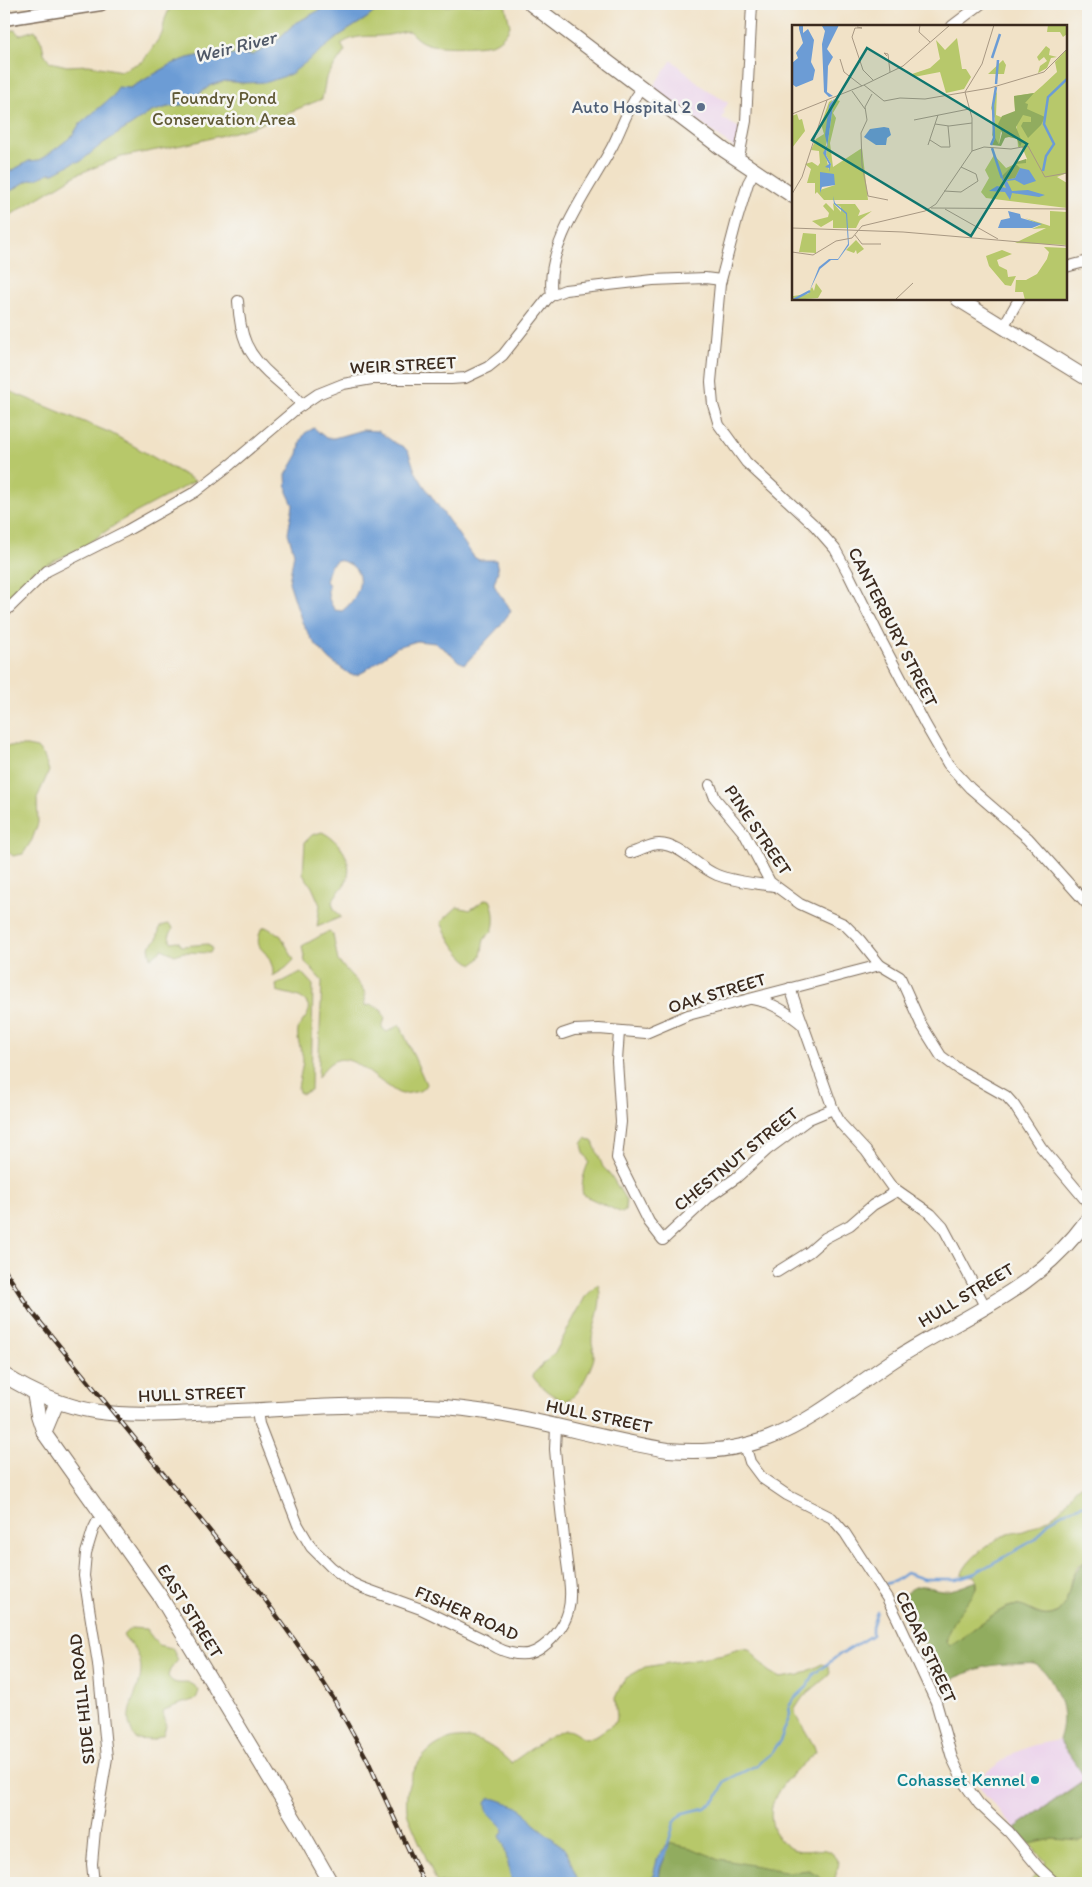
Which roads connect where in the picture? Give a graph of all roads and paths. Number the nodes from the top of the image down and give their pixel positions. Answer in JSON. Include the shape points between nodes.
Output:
{"nodes":[{"id":1,"x":101,"y":4,"type":"edge"},
{"id":2,"x":531,"y":4,"type":"edge"},
{"id":3,"x":752,"y":4,"type":"edge"},
{"id":4,"x":981,"y":4,"type":"edge"},
{"id":5,"x":4,"y":19,"type":"edge"},
{"id":6,"x":953,"y":25,"type":"edge"},
{"id":7,"x":642,"y":89,"type":"junction"},
{"id":8,"x":736,"y":159,"type":"junction"},
{"id":9,"x":754,"y":172,"type":"junction"},
{"id":10,"x":792,"y":195,"type":"edge"},
{"id":11,"x":1088,"y":261,"type":"edge"},
{"id":12,"x":1067,"y":267,"type":"edge"},
{"id":13,"x":721,"y":280,"type":"junction"},
{"id":14,"x":552,"y":295,"type":"junction"},
{"id":15,"x":960,"y":300,"type":"edge"},
{"id":16,"x":1018,"y":300,"type":"edge"},
{"id":17,"x":238,"y":301,"type":"dead end"},
{"id":18,"x":1003,"y":327,"type":"junction"},
{"id":19,"x":1088,"y":379,"type":"edge"},
{"id":20,"x":302,"y":404,"type":"junction"},
{"id":21,"x":4,"y":613,"type":"edge"},
{"id":22,"x":710,"y":785,"type":"dead end"},
{"id":23,"x":630,"y":853,"type":"dead end"},
{"id":24,"x":774,"y":886,"type":"junction"},
{"id":25,"x":1088,"y":905,"type":"edge"},
{"id":26,"x":880,"y":965,"type":"junction"},
{"id":27,"x":790,"y":988,"type":"junction"},
{"id":28,"x":749,"y":998,"type":"junction"},
{"id":29,"x":803,"y":1026,"type":"junction"},
{"id":30,"x":619,"y":1032,"type":"junction"},
{"id":31,"x":562,"y":1034,"type":"dead end"},
{"id":32,"x":833,"y":1109,"type":"junction"},
{"id":33,"x":897,"y":1191,"type":"junction"},
{"id":34,"x":1088,"y":1203,"type":"edge"},
{"id":35,"x":1088,"y":1219,"type":"edge"},
{"id":36,"x":777,"y":1272,"type":"dead end"},
{"id":37,"x":986,"y":1308,"type":"junction"},
{"id":38,"x":4,"y":1375,"type":"edge"},
{"id":39,"x":34,"y":1393,"type":"junction"},
{"id":40,"x":57,"y":1402,"type":"junction"},
{"id":41,"x":257,"y":1410,"type":"junction"},
{"id":42,"x":556,"y":1427,"type":"junction"},
{"id":43,"x":44,"y":1433,"type":"junction"},
{"id":44,"x":744,"y":1445,"type":"junction"},
{"id":45,"x":104,"y":1516,"type":"junction"},
{"id":46,"x":94,"y":1883,"type":"edge"},
{"id":47,"x":331,"y":1883,"type":"edge"},
{"id":48,"x":1055,"y":1883,"type":"edge"}],
"edges":[{"from":1,"to":5,"type":"street"},
{"from":2,"to":7,"type":"main road"},
{"from":3,"to":8,"type":"street","via":[[746,120]]},
{"from":4,"to":6,"type":"street"},
{"from":7,"to":8,"type":"main road"},
{"from":7,"to":14,"type":"street","via":[[559,244],[552,272]]},
{"from":8,"to":9,"type":"main road"},
{"from":9,"to":10,"type":"main road"},
{"from":9,"to":13,"type":"street","name":"CANTERBURY STREET","via":[[748,182]]},
{"from":11,"to":12,"type":"street"},
{"from":13,"to":14,"type":"street","via":[[629,282],[565,290]]},
{"from":13,"to":25,"type":"street","name":"CANTERBURY STREET","via":[[711,382],[713,405],[723,431],[752,469],[835,549],[924,724],[953,770],[1028,838]]},
{"from":14,"to":20,"type":"street","name":"WEIR STREET","via":[[503,355],[472,375],[451,379],[384,378],[352,382],[325,390]]},
{"from":15,"to":18,"type":"main road"},
{"from":16,"to":18,"type":"street"},
{"from":17,"to":20,"type":"street","via":[[242,337],[251,355]]},
{"from":18,"to":19,"type":"main road"},
{"from":20,"to":21,"type":"street","name":"WEIR STREET","via":[[194,492],[47,571]]},
{"from":22,"to":24,"type":"street","name":"PINE STREET","via":[[715,798],[744,833]]},
{"from":23,"to":24,"type":"street","via":[[654,844],[667,846],[716,874]]},
{"from":24,"to":26,"type":"street","name":"PINE STREET","via":[[800,904],[844,924]]},
{"from":26,"to":27,"type":"street","name":"OAK STREET"},
{"from":26,"to":34,"type":"street","name":"PINE STREET","via":[[903,981],[921,1024],[941,1056],[1001,1092],[1041,1148]]},
{"from":27,"to":28,"type":"street","name":"OAK STREET"},
{"from":27,"to":29,"type":"street"},
{"from":28,"to":29,"type":"street","via":[[783,1010]]},
{"from":28,"to":30,"type":"street","name":"OAK STREET","via":[[683,1016],[646,1033]]},
{"from":29,"to":32,"type":"street"},
{"from":30,"to":31,"type":"street","name":"OAK STREET","via":[[599,1029]]},
{"from":30,"to":32,"type":"street","name":"CHESTNUT STREET","via":[[617,1061],[621,1122],[617,1158],[649,1222],[663,1240],[710,1196],[767,1150],[809,1119]]},
{"from":32,"to":33,"type":"street","via":[[841,1124]]},
{"from":33,"to":36,"type":"street"},
{"from":33,"to":37,"type":"street","via":[[927,1211],[943,1227]]},
{"from":35,"to":37,"type":"main road","name":"HULL STREET","via":[[1045,1266]]},
{"from":37,"to":44,"type":"main road","name":"HULL STREET","via":[[899,1357],[803,1422]]},
{"from":38,"to":39,"type":"main road"},
{"from":39,"to":40,"type":"main road","name":"HULL STREET"},
{"from":39,"to":43,"type":"main road","name":"EAST STREET"},
{"from":40,"to":41,"type":"main road","name":"HULL STREET","via":[[124,1416]]},
{"from":40,"to":43,"type":"main road"},
{"from":41,"to":42,"type":"main road","name":"HULL STREET","via":[[427,1406],[483,1412]]},
{"from":41,"to":42,"type":"street","name":"FISHER ROAD","via":[[259,1424],[298,1525],[312,1547],[331,1567],[352,1583],[420,1609],[497,1648],[519,1654],[533,1652],[549,1641],[564,1621],[569,1606],[555,1449]]},
{"from":42,"to":44,"type":"main road","name":"HULL STREET","via":[[668,1450],[712,1450]]},
{"from":43,"to":45,"type":"main road","name":"EAST STREET"},
{"from":44,"to":48,"type":"street","name":"CEDAR STREET","via":[[750,1462],[762,1478],[832,1518],[845,1533],[897,1618],[936,1702],[952,1758],[964,1783],[979,1804],[1010,1832]]},
{"from":45,"to":46,"type":"street","name":"SIDE HILL ROAD","via":[[92,1530],[84,1576],[98,1664],[107,1758],[94,1838]]},
{"from":45,"to":47,"type":"main road","name":"EAST STREET","via":[[152,1583]]}]}
